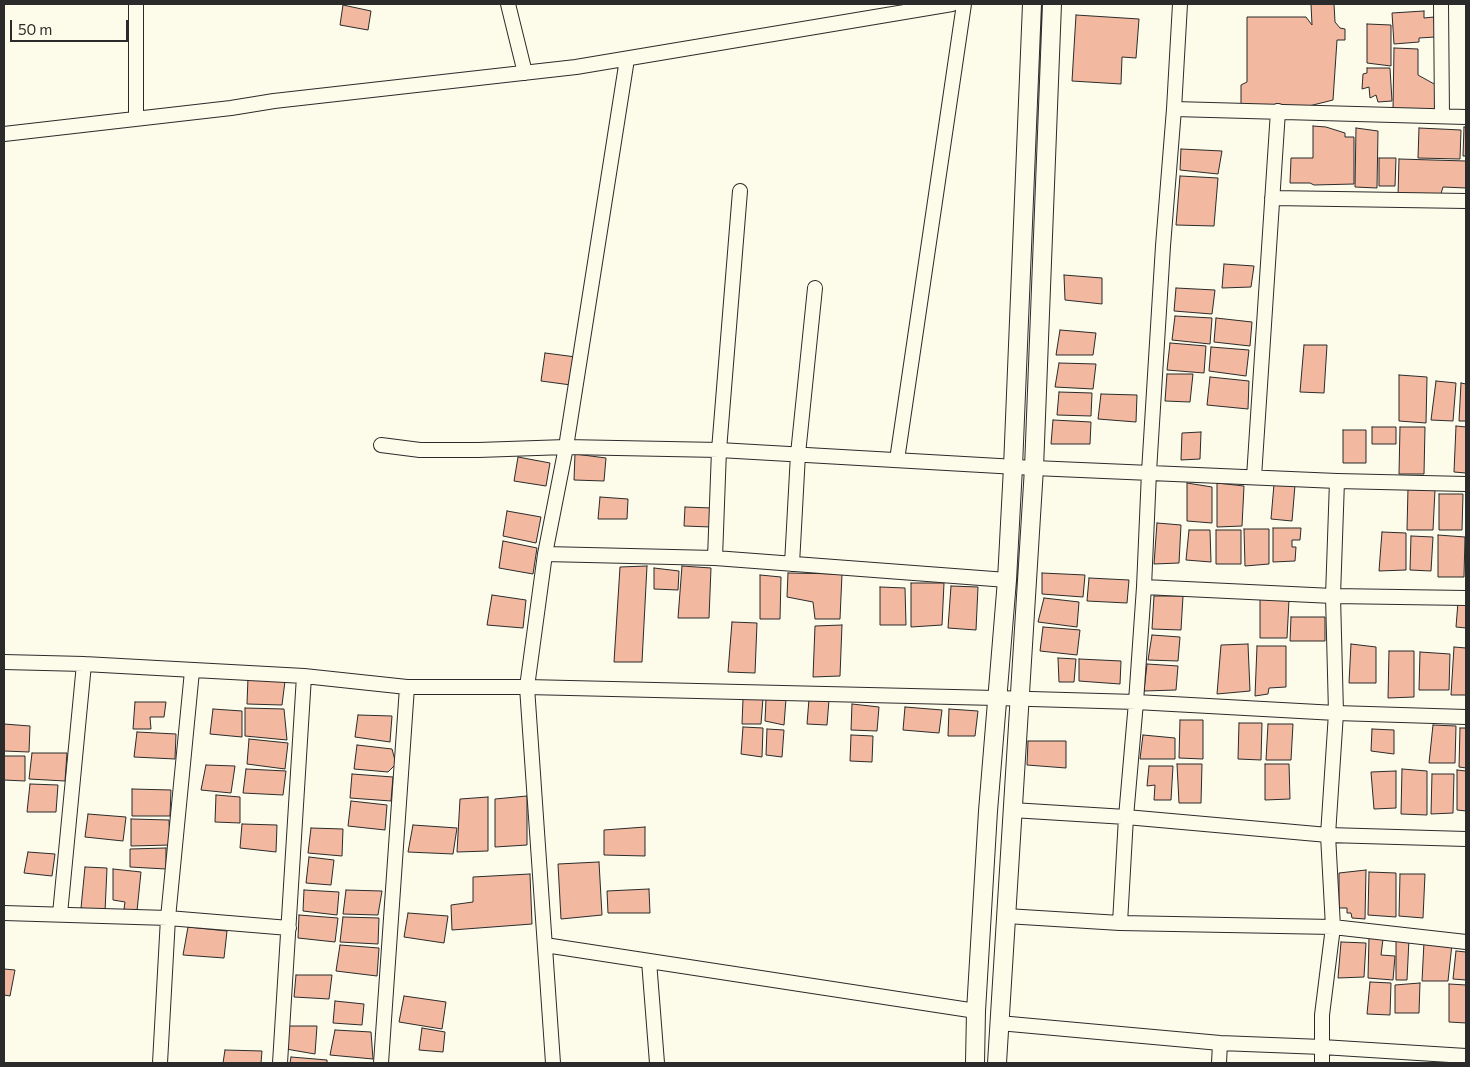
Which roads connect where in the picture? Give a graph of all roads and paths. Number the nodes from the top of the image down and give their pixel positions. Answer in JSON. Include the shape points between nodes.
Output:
{"nodes":[{"id":1,"x":136,"y":4,"type":"edge"},
{"id":2,"x":508,"y":4,"type":"edge"},
{"id":3,"x":952,"y":4,"type":"edge"},
{"id":4,"x":964,"y":4,"type":"edge"},
{"id":5,"x":1032,"y":4,"type":"edge"},
{"id":6,"x":1052,"y":4,"type":"edge"},
{"id":7,"x":1180,"y":4,"type":"edge"},
{"id":8,"x":1442,"y":4,"type":"edge"},
{"id":9,"x":627,"y":59,"type":"junction"},
{"id":10,"x":525,"y":73,"type":"junction"},
{"id":11,"x":1174,"y":109,"type":"junction"},
{"id":12,"x":1278,"y":112,"type":"junction"},
{"id":13,"x":1442,"y":116,"type":"junction"},
{"id":14,"x":1466,"y":117,"type":"edge"},
{"id":15,"x":136,"y":119,"type":"junction"},
{"id":16,"x":4,"y":134,"type":"edge"},
{"id":17,"x":740,"y":191,"type":"dead end"},
{"id":18,"x":1272,"y":198,"type":"junction"},
{"id":19,"x":1466,"y":201,"type":"edge"},
{"id":20,"x":815,"y":288,"type":"dead end"},
{"id":21,"x":381,"y":445,"type":"dead end"},
{"id":22,"x":566,"y":447,"type":"junction"},
{"id":23,"x":719,"y":450,"type":"junction"},
{"id":24,"x":798,"y":454,"type":"junction"},
{"id":25,"x":897,"y":460,"type":"junction"},
{"id":26,"x":1013,"y":467,"type":"junction"},
{"id":27,"x":1034,"y":468,"type":"junction"},
{"id":28,"x":1149,"y":472,"type":"junction"},
{"id":29,"x":1254,"y":477,"type":"junction"},
{"id":30,"x":1337,"y":481,"type":"junction"},
{"id":31,"x":1466,"y":484,"type":"edge"},
{"id":32,"x":545,"y":554,"type":"junction"},
{"id":33,"x":716,"y":558,"type":"junction"},
{"id":34,"x":792,"y":564,"type":"junction"},
{"id":35,"x":1007,"y":580,"type":"junction"},
{"id":36,"x":1144,"y":587,"type":"junction"},
{"id":37,"x":1333,"y":596,"type":"junction"},
{"id":38,"x":1466,"y":598,"type":"edge"},
{"id":39,"x":4,"y":662,"type":"edge"},
{"id":40,"x":84,"y":664,"type":"junction"},
{"id":41,"x":192,"y":671,"type":"junction"},
{"id":42,"x":304,"y":676,"type":"junction"},
{"id":43,"x":407,"y":687,"type":"junction"},
{"id":44,"x":527,"y":688,"type":"junction"},
{"id":45,"x":996,"y":698,"type":"junction"},
{"id":46,"x":1020,"y":699,"type":"junction"},
{"id":47,"x":1136,"y":702,"type":"junction"},
{"id":48,"x":1336,"y":713,"type":"junction"},
{"id":49,"x":1466,"y":717,"type":"edge"},
{"id":50,"x":1012,"y":810,"type":"junction"},
{"id":51,"x":1126,"y":817,"type":"junction"},
{"id":52,"x":1328,"y":835,"type":"junction"},
{"id":53,"x":1466,"y":839,"type":"edge"},
{"id":54,"x":4,"y":913,"type":"edge"},
{"id":55,"x":60,"y":914,"type":"junction"},
{"id":56,"x":1006,"y":916,"type":"junction"},
{"id":57,"x":168,"y":918,"type":"junction"},
{"id":58,"x":1120,"y":923,"type":"junction"},
{"id":59,"x":289,"y":928,"type":"junction"},
{"id":60,"x":1333,"y":928,"type":"junction"},
{"id":61,"x":1466,"y":942,"type":"edge"},
{"id":62,"x":545,"y":945,"type":"junction"},
{"id":63,"x":649,"y":960,"type":"junction"},
{"id":64,"x":976,"y":1010,"type":"junction"},
{"id":65,"x":1000,"y":1023,"type":"junction"},
{"id":66,"x":1220,"y":1043,"type":"junction"},
{"id":67,"x":1322,"y":1047,"type":"junction"},
{"id":68,"x":1466,"y":1056,"type":"edge"},
{"id":69,"x":1437,"y":1059,"type":"edge"},
{"id":70,"x":160,"y":1063,"type":"edge"},
{"id":71,"x":280,"y":1063,"type":"edge"},
{"id":72,"x":382,"y":1063,"type":"edge"},
{"id":73,"x":553,"y":1063,"type":"edge"},
{"id":74,"x":657,"y":1063,"type":"edge"},
{"id":75,"x":975,"y":1063,"type":"edge"},
{"id":76,"x":997,"y":1063,"type":"edge"},
{"id":77,"x":1219,"y":1063,"type":"edge"},
{"id":78,"x":1322,"y":1063,"type":"edge"}],
"edges":[{"from":1,"to":15,"type":"street"},
{"from":2,"to":10,"type":"street"},
{"from":3,"to":9,"type":"street"},
{"from":4,"to":25,"type":"street"},
{"from":5,"to":26,"type":"street"},
{"from":6,"to":27,"type":"street"},
{"from":7,"to":11,"type":"street"},
{"from":8,"to":13,"type":"street"},
{"from":9,"to":10,"type":"street"},
{"from":9,"to":22,"type":"street"},
{"from":10,"to":15,"type":"street"},
{"from":11,"to":12,"type":"street"},
{"from":11,"to":28,"type":"street"},
{"from":12,"to":13,"type":"street"},
{"from":12,"to":18,"type":"street"},
{"from":13,"to":14,"type":"street"},
{"from":15,"to":16,"type":"street"},
{"from":17,"to":23,"type":"street"},
{"from":18,"to":19,"type":"street"},
{"from":18,"to":29,"type":"street"},
{"from":20,"to":24,"type":"street"},
{"from":21,"to":22,"type":"street","via":[[420,450]]},
{"from":22,"to":23,"type":"street"},
{"from":22,"to":32,"type":"street"},
{"from":23,"to":24,"type":"street"},
{"from":23,"to":33,"type":"street"},
{"from":24,"to":25,"type":"street"},
{"from":24,"to":34,"type":"street"},
{"from":25,"to":26,"type":"street"},
{"from":26,"to":27,"type":"street"},
{"from":26,"to":35,"type":"street"},
{"from":27,"to":28,"type":"street"},
{"from":27,"to":46,"type":"street"},
{"from":28,"to":29,"type":"street"},
{"from":28,"to":36,"type":"street"},
{"from":29,"to":30,"type":"street"},
{"from":30,"to":31,"type":"street"},
{"from":30,"to":37,"type":"street"},
{"from":32,"to":33,"type":"street"},
{"from":32,"to":44,"type":"street"},
{"from":33,"to":34,"type":"street"},
{"from":34,"to":35,"type":"street"},
{"from":35,"to":45,"type":"street"},
{"from":36,"to":37,"type":"street"},
{"from":36,"to":47,"type":"street"},
{"from":37,"to":38,"type":"street"},
{"from":37,"to":48,"type":"street"},
{"from":39,"to":40,"type":"street"},
{"from":40,"to":41,"type":"street"},
{"from":40,"to":55,"type":"street"},
{"from":41,"to":42,"type":"street"},
{"from":41,"to":57,"type":"street"},
{"from":42,"to":43,"type":"street"},
{"from":42,"to":59,"type":"street"},
{"from":43,"to":44,"type":"street"},
{"from":43,"to":72,"type":"street"},
{"from":44,"to":45,"type":"street"},
{"from":44,"to":62,"type":"street"},
{"from":45,"to":46,"type":"street"},
{"from":45,"to":64,"type":"street"},
{"from":46,"to":47,"type":"street"},
{"from":46,"to":50,"type":"street"},
{"from":47,"to":48,"type":"street"},
{"from":47,"to":51,"type":"street"},
{"from":48,"to":49,"type":"street"},
{"from":48,"to":52,"type":"street"},
{"from":50,"to":51,"type":"street"},
{"from":50,"to":56,"type":"street"},
{"from":51,"to":52,"type":"street"},
{"from":51,"to":58,"type":"street"},
{"from":52,"to":53,"type":"street"},
{"from":52,"to":60,"type":"street"},
{"from":54,"to":55,"type":"street"},
{"from":55,"to":57,"type":"street"},
{"from":56,"to":58,"type":"street"},
{"from":56,"to":65,"type":"street"},
{"from":57,"to":59,"type":"street"},
{"from":57,"to":70,"type":"street"},
{"from":58,"to":60,"type":"street"},
{"from":59,"to":71,"type":"street"},
{"from":60,"to":61,"type":"street"},
{"from":60,"to":67,"type":"street","via":[[1322,1015]]},
{"from":62,"to":63,"type":"street"},
{"from":62,"to":73,"type":"street"},
{"from":63,"to":64,"type":"street"},
{"from":63,"to":74,"type":"street"},
{"from":64,"to":75,"type":"street"},
{"from":65,"to":66,"type":"street"},
{"from":65,"to":76,"type":"street"},
{"from":66,"to":67,"type":"street"},
{"from":66,"to":77,"type":"street"},
{"from":67,"to":69,"type":"street"},
{"from":67,"to":78,"type":"street"},
{"from":68,"to":69,"type":"street"}]}
